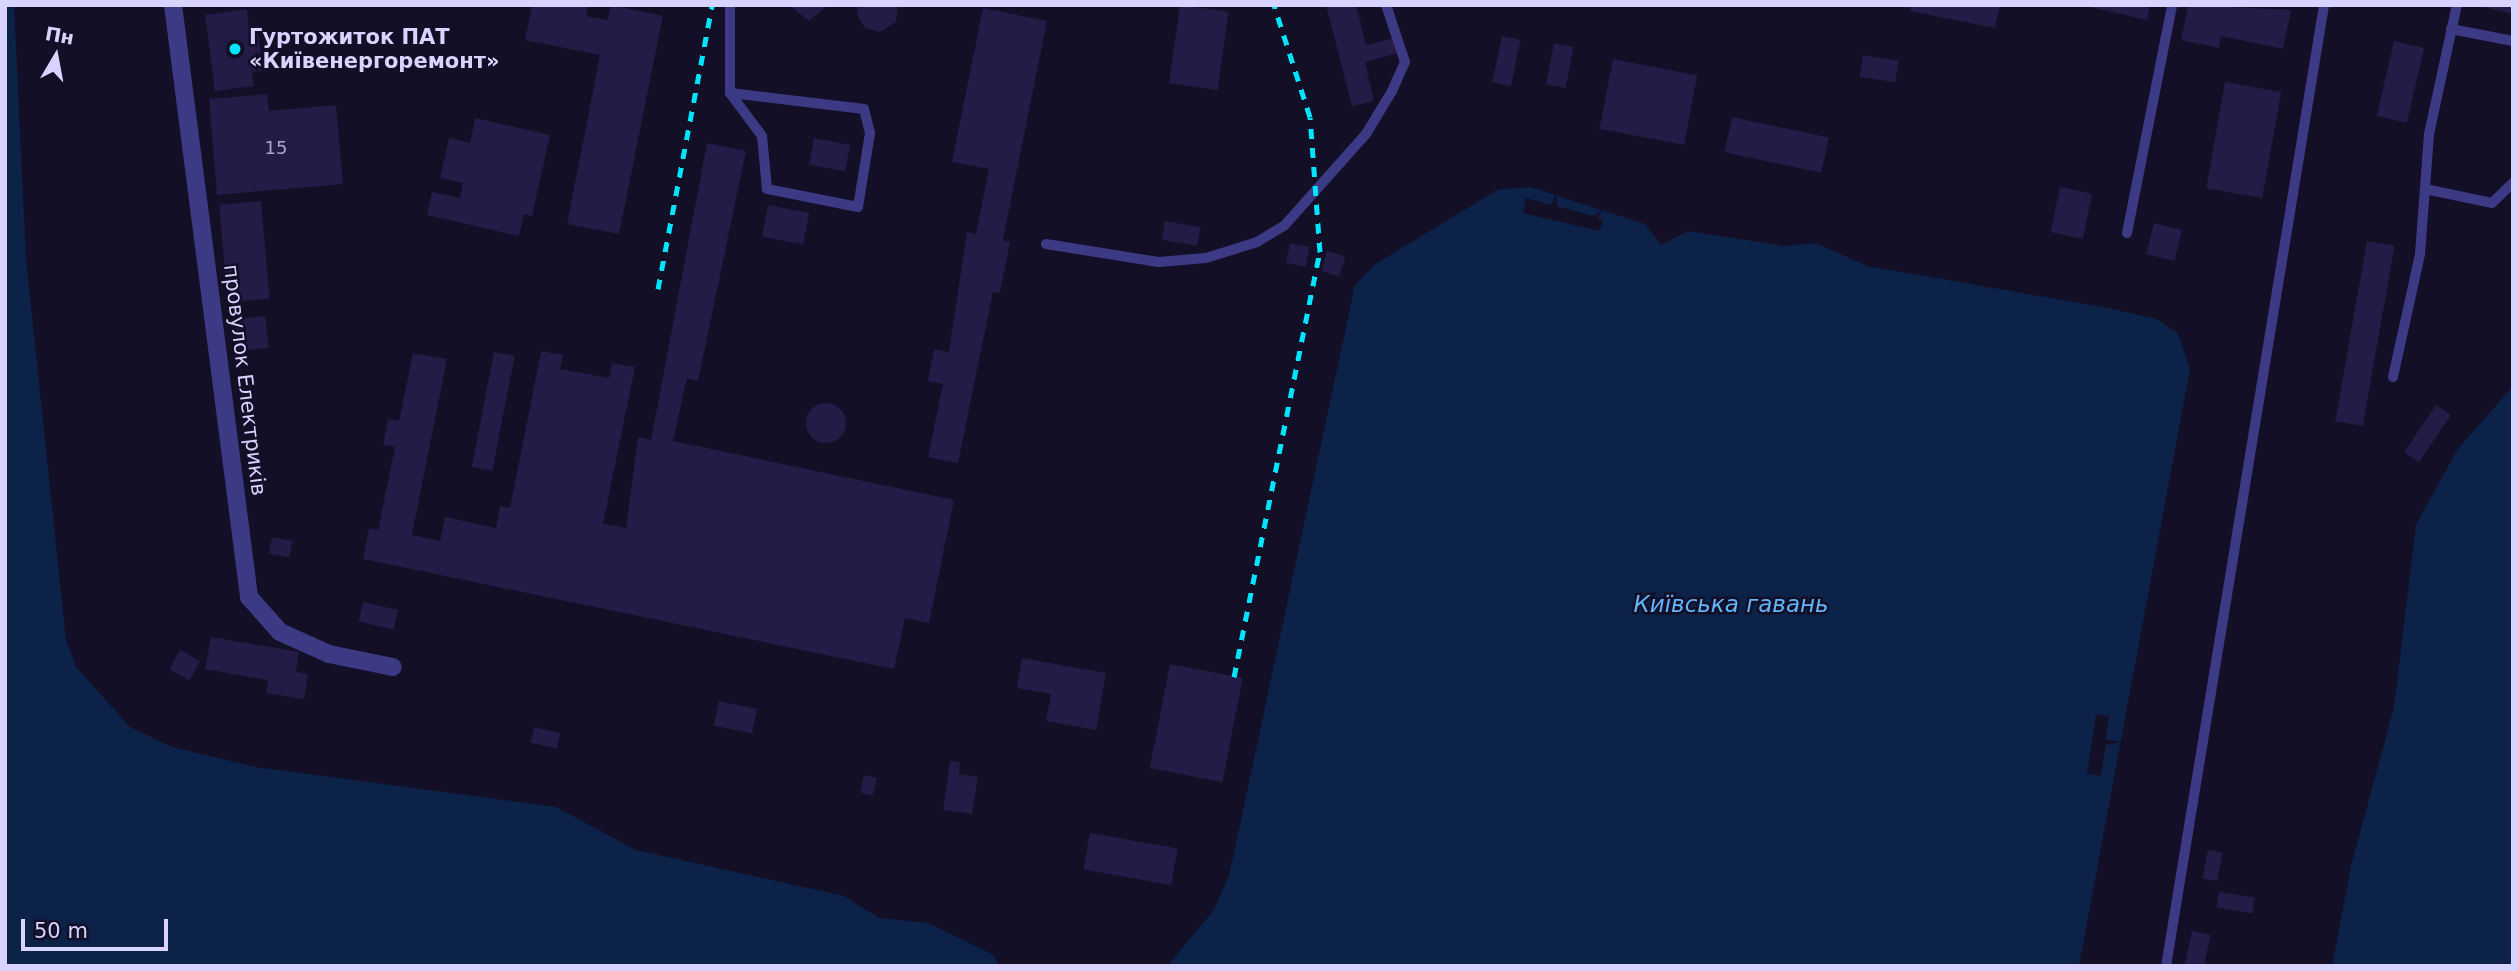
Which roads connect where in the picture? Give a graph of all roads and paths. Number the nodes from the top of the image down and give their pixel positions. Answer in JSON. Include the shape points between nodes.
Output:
{"nodes":[{"id":1,"x":173,"y":5,"type":"edge"},
{"id":2,"x":730,"y":5,"type":"edge"},
{"id":3,"x":1386,"y":5,"type":"edge"},
{"id":4,"x":2172,"y":5,"type":"edge"},
{"id":5,"x":2324,"y":5,"type":"edge"},
{"id":6,"x":2457,"y":5,"type":"edge"},
{"id":7,"x":2451,"y":29,"type":"junction"},
{"id":8,"x":2513,"y":41,"type":"edge"},
{"id":9,"x":730,"y":93,"type":"junction"},
{"id":10,"x":2513,"y":183,"type":"edge"},
{"id":11,"x":2425,"y":189,"type":"junction"},
{"id":12,"x":2127,"y":233,"type":"dead end"},
{"id":13,"x":1046,"y":244,"type":"dead end"},
{"id":14,"x":2393,"y":377,"type":"dead end"},
{"id":15,"x":393,"y":667,"type":"dead end"},
{"id":16,"x":2166,"y":966,"type":"edge"}],
"edges":[{"from":1,"to":15,"type":"street","name":"провулок Електриків","via":[[249,597],[280,632],[329,654]]},
{"from":2,"to":9,"type":"lane"},
{"from":3,"to":13,"type":"lane","via":[[1405,62],[1392,91],[1366,134],[1284,226],[1257,242],[1206,258],[1158,261]]},
{"from":4,"to":12,"type":"lane"},
{"from":5,"to":16,"type":"lane"},
{"from":6,"to":7,"type":"lane"},
{"from":7,"to":8,"type":"lane"},
{"from":7,"to":11,"type":"lane","via":[[2429,134]]},
{"from":9,"to":9,"type":"lane","via":[[864,109],[870,133],[858,207],[767,188],[762,136]]},
{"from":10,"to":11,"type":"lane","via":[[2493,202]]},
{"from":11,"to":14,"type":"lane","via":[[2420,254]]}]}
